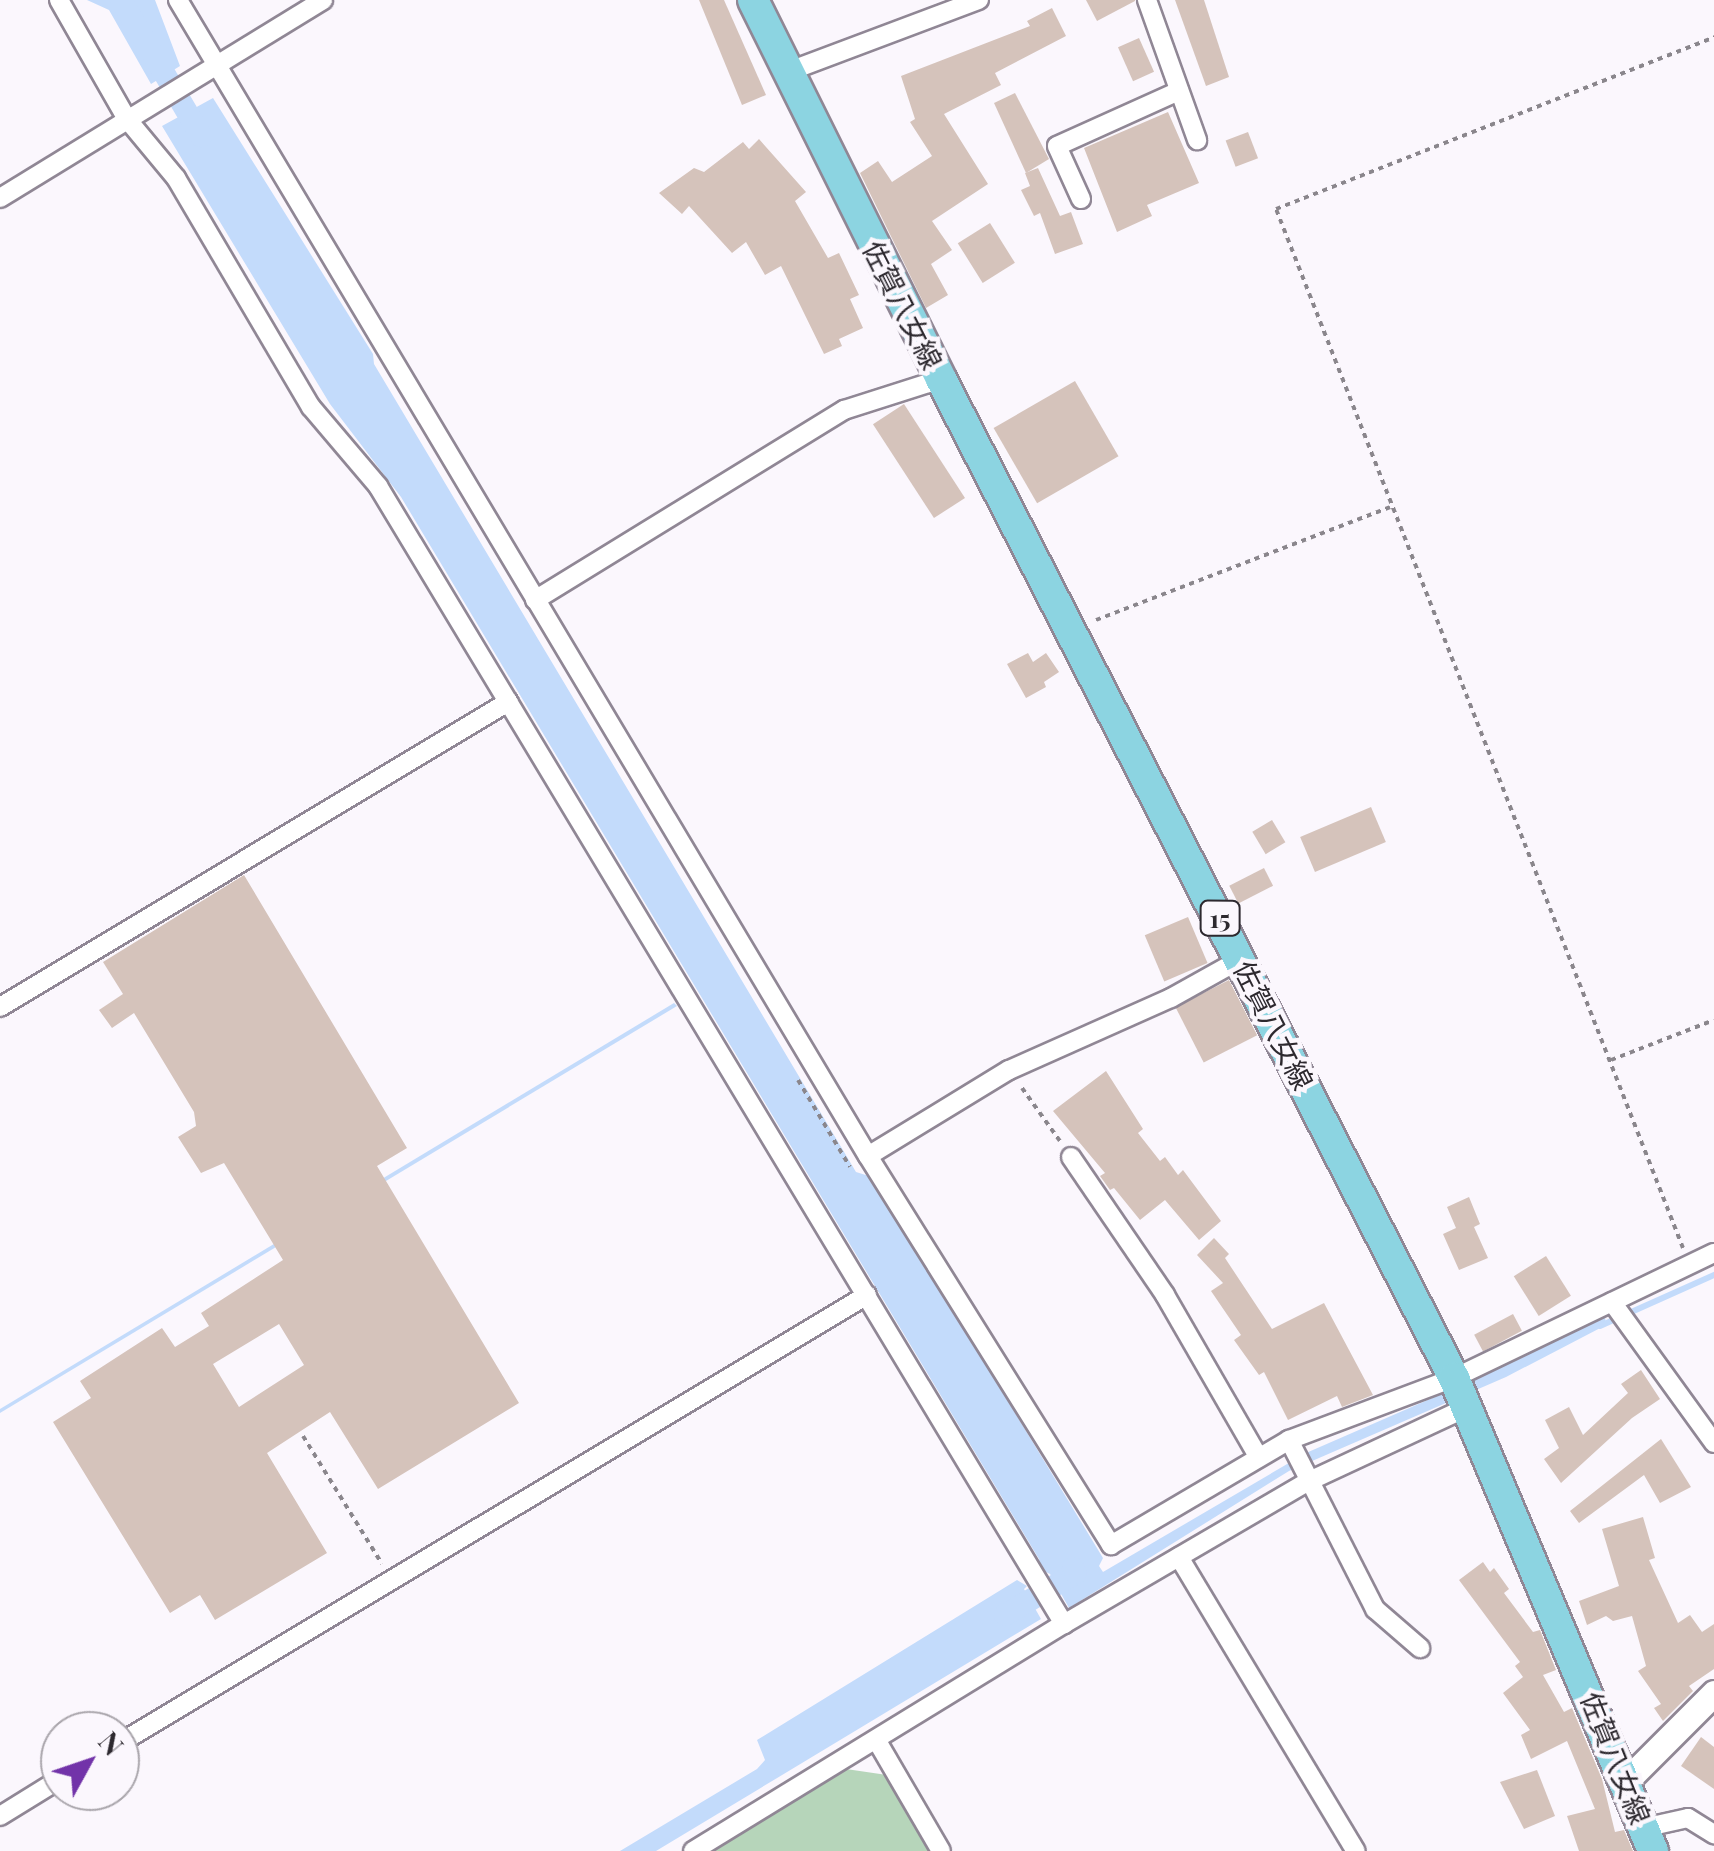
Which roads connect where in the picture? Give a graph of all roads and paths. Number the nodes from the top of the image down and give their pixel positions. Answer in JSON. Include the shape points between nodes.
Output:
{"nodes":[{"id":1,"x":59,"y":0,"type":"edge"},
{"id":2,"x":178,"y":0,"type":"edge"},
{"id":3,"x":323,"y":0,"type":"edge"},
{"id":4,"x":753,"y":0,"type":"edge"},
{"id":5,"x":980,"y":0,"type":"edge"},
{"id":6,"x":1147,"y":0,"type":"edge"},
{"id":7,"x":1714,"y":37,"type":"edge"},
{"id":8,"x":216,"y":64,"type":"junction"},
{"id":9,"x":787,"y":72,"type":"junction"},
{"id":10,"x":1179,"y":91,"type":"junction"},
{"id":11,"x":128,"y":119,"type":"junction"},
{"id":12,"x":1197,"y":140,"type":"dead end"},
{"id":13,"x":0,"y":198,"type":"edge"},
{"id":14,"x":1081,"y":199,"type":"dead end"},
{"id":15,"x":940,"y":380,"type":"junction"},
{"id":16,"x":1390,"y":507,"type":"junction"},
{"id":17,"x":535,"y":600,"type":"junction"},
{"id":18,"x":1072,"y":629,"type":"junction"},
{"id":19,"x":508,"y":702,"type":"junction"},
{"id":20,"x":1241,"y":959,"type":"junction"},
{"id":21,"x":0,"y":1007,"type":"edge"},
{"id":22,"x":1714,"y":1020,"type":"edge"},
{"id":23,"x":1611,"y":1060,"type":"junction"},
{"id":24,"x":1009,"y":1070,"type":"junction"},
{"id":25,"x":806,"y":1074,"type":"dead end"},
{"id":26,"x":1071,"y":1158,"type":"joint"},
{"id":27,"x":864,"y":1159,"type":"junction"},
{"id":28,"x":1714,"y":1253,"type":"edge"},
{"id":29,"x":1688,"y":1262,"type":"junction"},
{"id":30,"x":867,"y":1295,"type":"junction"},
{"id":31,"x":1612,"y":1302,"type":"junction"},
{"id":32,"x":1454,"y":1378,"type":"junction"},
{"id":33,"x":1468,"y":1407,"type":"junction"},
{"id":34,"x":303,"y":1436,"type":"dead end"},
{"id":35,"x":1289,"y":1440,"type":"junction"},
{"id":36,"x":1714,"y":1443,"type":"edge"},
{"id":37,"x":1258,"y":1456,"type":"junction"},
{"id":38,"x":1307,"y":1482,"type":"junction"},
{"id":39,"x":1179,"y":1557,"type":"junction"},
{"id":40,"x":392,"y":1580,"type":"junction"},
{"id":41,"x":1064,"y":1624,"type":"junction"},
{"id":42,"x":1420,"y":1648,"type":"dead end"},
{"id":43,"x":1714,"y":1693,"type":"edge"},
{"id":44,"x":140,"y":1732,"type":"edge"},
{"id":45,"x":877,"y":1741,"type":"junction"},
{"id":46,"x":1626,"y":1780,"type":"junction"},
{"id":47,"x":40,"y":1792,"type":"edge"},
{"id":48,"x":0,"y":1816,"type":"edge"},
{"id":49,"x":1714,"y":1834,"type":"edge"},
{"id":50,"x":1648,"y":1840,"type":"edge"},
{"id":51,"x":693,"y":1851,"type":"edge"},
{"id":52,"x":941,"y":1851,"type":"edge"},
{"id":53,"x":1356,"y":1851,"type":"edge"}],
"edges":[{"from":1,"to":11,"type":"street"},
{"from":2,"to":8,"type":"street"},
{"from":3,"to":8,"type":"street"},
{"from":4,"to":9,"type":"main road","name":"佐賀八女線","number":"15"},
{"from":5,"to":9,"type":"street"},
{"from":6,"to":10,"type":"street"},
{"from":7,"to":16,"type":"path","via":[[1276,209]]},
{"from":8,"to":11,"type":"street"},
{"from":8,"to":17,"type":"street"},
{"from":9,"to":15,"type":"main road","name":"佐賀八女線","number":"15"},
{"from":10,"to":12,"type":"street"},
{"from":10,"to":14,"type":"street","via":[[1058,146]]},
{"from":11,"to":13,"type":"street"},
{"from":11,"to":19,"type":"street","via":[[176,178],[311,407],[378,486]]},
{"from":15,"to":17,"type":"street","via":[[844,410]]},
{"from":15,"to":18,"type":"main road","name":"佐賀八女線","number":"15"},
{"from":16,"to":18,"type":"path"},
{"from":16,"to":23,"type":"path"},
{"from":17,"to":27,"type":"street"},
{"from":18,"to":20,"type":"main road","name":"佐賀八女線","number":"15"},
{"from":19,"to":21,"type":"street"},
{"from":19,"to":30,"type":"street"},
{"from":20,"to":24,"type":"street","via":[[1172,998]]},
{"from":20,"to":32,"type":"main road","name":"佐賀八女線","number":"15"},
{"from":22,"to":23,"type":"path"},
{"from":23,"to":29,"type":"path"},
{"from":24,"to":26,"type":"path"},
{"from":24,"to":27,"type":"street"},
{"from":25,"to":27,"type":"path","via":[[796,1082],[847,1168]]},
{"from":26,"to":37,"type":"street","via":[[1165,1295]]},
{"from":27,"to":37,"type":"street","via":[[1111,1544]]},
{"from":28,"to":29,"type":"street"},
{"from":29,"to":31,"type":"street"},
{"from":30,"to":40,"type":"street"},
{"from":30,"to":41,"type":"street"},
{"from":31,"to":32,"type":"street"},
{"from":31,"to":36,"type":"street"},
{"from":32,"to":33,"type":"main road","name":"佐賀八女線","number":"15"},
{"from":32,"to":35,"type":"street"},
{"from":33,"to":38,"type":"street"},
{"from":33,"to":46,"type":"main road","name":"佐賀八女線","number":"15"},
{"from":34,"to":40,"type":"path"},
{"from":35,"to":37,"type":"street"},
{"from":35,"to":38,"type":"street"},
{"from":38,"to":39,"type":"street"},
{"from":38,"to":42,"type":"street","via":[[1375,1608]]},
{"from":39,"to":41,"type":"street"},
{"from":39,"to":53,"type":"street"},
{"from":40,"to":44,"type":"street"},
{"from":41,"to":45,"type":"street"},
{"from":43,"to":46,"type":"main road"},
{"from":45,"to":51,"type":"street"},
{"from":45,"to":52,"type":"street"},
{"from":46,"to":50,"type":"main road","name":"佐賀八女線","number":"15"},
{"from":47,"to":48,"type":"street"},
{"from":49,"to":50,"type":"street","via":[[1688,1818]]}]}
